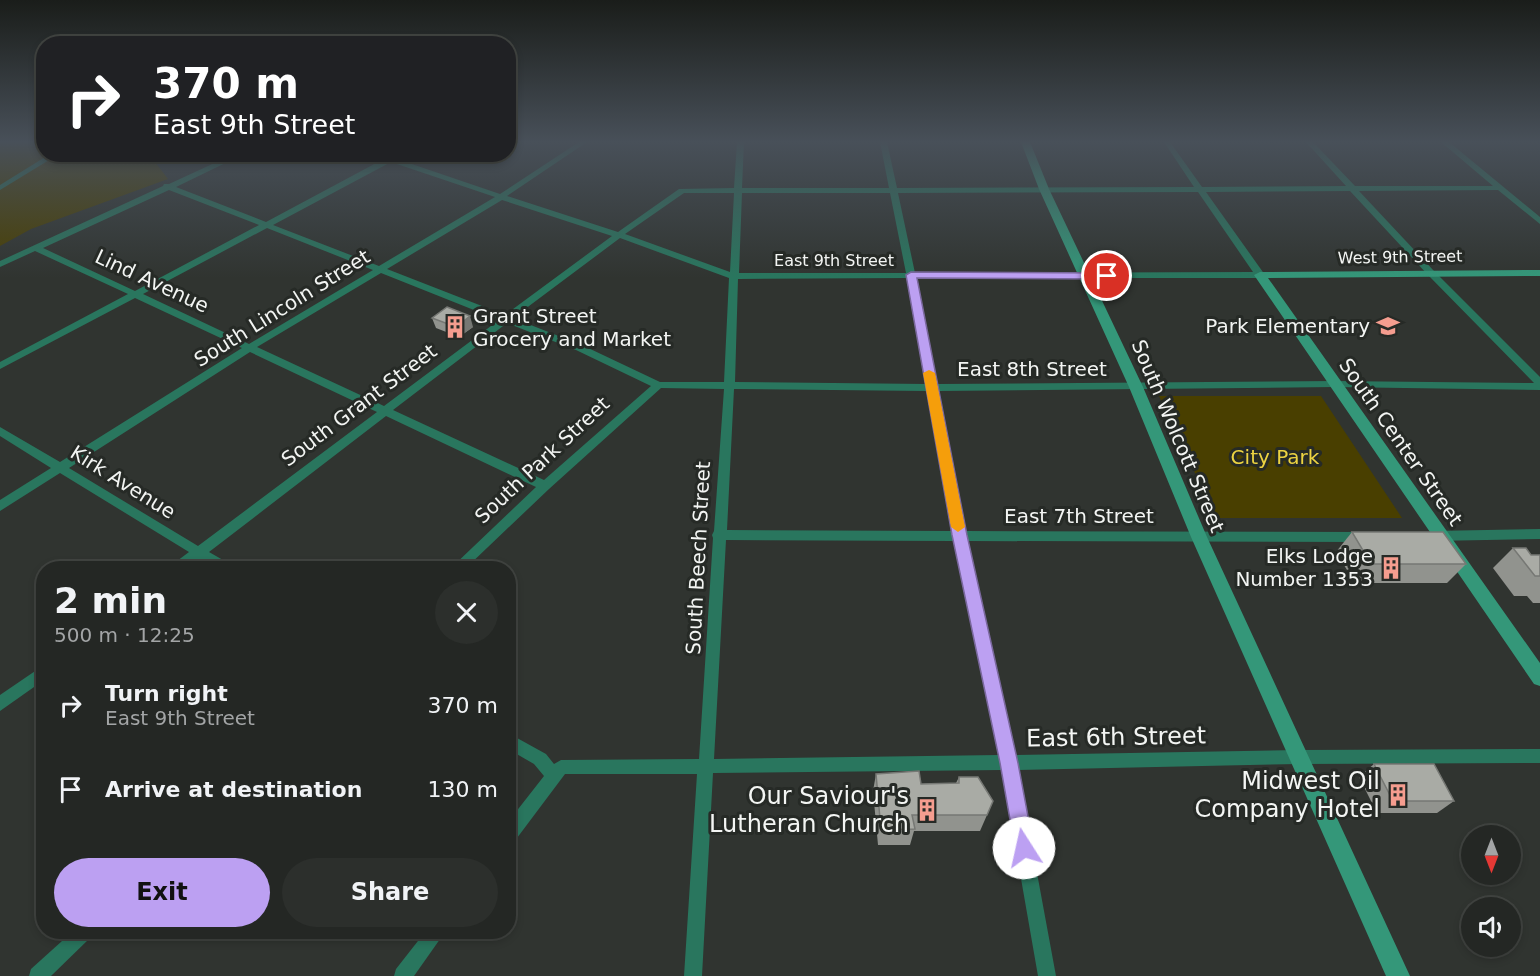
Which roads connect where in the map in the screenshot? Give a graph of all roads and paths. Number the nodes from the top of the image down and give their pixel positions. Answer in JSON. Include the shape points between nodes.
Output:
{"nodes":[{"id":1,"x":164,"y":188,"type":"edge"},
{"id":2,"x":171,"y":188,"type":"edge"},
{"id":3,"x":337,"y":188,"type":"edge"},
{"id":4,"x":472,"y":188,"type":"edge"},
{"id":5,"x":514,"y":188,"type":"edge"},
{"id":6,"x":737,"y":188,"type":"edge"},
{"id":7,"x":891,"y":189,"type":"junction"},
{"id":8,"x":1044,"y":189,"type":"junction"},
{"id":9,"x":1198,"y":189,"type":"junction"},
{"id":10,"x":1353,"y":189,"type":"junction"},
{"id":11,"x":1501,"y":189,"type":"joint"},
{"id":12,"x":737,"y":192,"type":"junction"},
{"id":13,"x":499,"y":198,"type":"junction"},
{"id":14,"x":1540,"y":221,"type":"edge"},
{"id":15,"x":266,"y":225,"type":"junction"},
{"id":16,"x":620,"y":234,"type":"junction"},
{"id":17,"x":36,"y":248,"type":"junction"},
{"id":18,"x":0,"y":264,"type":"edge"},
{"id":19,"x":379,"y":269,"type":"junction"},
{"id":20,"x":1431,"y":273,"type":"junction"},
{"id":21,"x":1540,"y":273,"type":"edge"},
{"id":22,"x":911,"y":275,"type":"junction"},
{"id":23,"x":1260,"y":275,"type":"junction"},
{"id":24,"x":733,"y":276,"type":"junction"},
{"id":25,"x":1085,"y":276,"type":"junction"},
{"id":26,"x":137,"y":293,"type":"junction"},
{"id":27,"x":506,"y":320,"type":"junction"},
{"id":28,"x":251,"y":347,"type":"junction"},
{"id":29,"x":0,"y":366,"type":"edge"},
{"id":30,"x":1335,"y":384,"type":"junction"},
{"id":31,"x":657,"y":385,"type":"junction"},
{"id":32,"x":1540,"y":385,"type":"edge"},
{"id":33,"x":729,"y":387,"type":"junction"},
{"id":34,"x":1136,"y":387,"type":"junction"},
{"id":35,"x":931,"y":388,"type":"junction"},
{"id":36,"x":387,"y":411,"type":"junction"},
{"id":37,"x":0,"y":431,"type":"edge"},
{"id":38,"x":61,"y":468,"type":"junction"},
{"id":39,"x":545,"y":486,"type":"junction"},
{"id":40,"x":0,"y":506,"type":"edge"},
{"id":41,"x":1540,"y":534,"type":"edge"},
{"id":42,"x":718,"y":535,"type":"junction"},
{"id":43,"x":959,"y":535,"type":"junction"},
{"id":44,"x":1418,"y":536,"type":"edge"},
{"id":45,"x":1440,"y":536,"type":"junction"},
{"id":46,"x":1199,"y":537,"type":"junction"},
{"id":47,"x":1374,"y":537,"type":"edge"},
{"id":48,"x":198,"y":553,"type":"junction"},
{"id":49,"x":187,"y":561,"type":"edge"},
{"id":50,"x":212,"y":561,"type":"edge"},
{"id":51,"x":465,"y":561,"type":"edge"},
{"id":52,"x":36,"y":677,"type":"edge"},
{"id":53,"x":1540,"y":678,"type":"edge"},
{"id":54,"x":0,"y":704,"type":"edge"},
{"id":55,"x":516,"y":745,"type":"edge"},
{"id":56,"x":1540,"y":756,"type":"edge"},
{"id":57,"x":1299,"y":758,"type":"junction"},
{"id":58,"x":1009,"y":763,"type":"junction"},
{"id":59,"x":706,"y":765,"type":"junction"},
{"id":60,"x":554,"y":776,"type":"junction"},
{"id":61,"x":516,"y":826,"type":"edge"},
{"id":62,"x":77,"y":939,"type":"edge"},
{"id":63,"x":431,"y":939,"type":"edge"},
{"id":64,"x":38,"y":976,"type":"edge"},
{"id":65,"x":403,"y":976,"type":"edge"},
{"id":66,"x":693,"y":976,"type":"edge"},
{"id":67,"x":1047,"y":976,"type":"edge"},
{"id":68,"x":1398,"y":976,"type":"edge"}],
"edges":[{"from":1,"to":17,"type":"street"},
{"from":2,"to":15,"type":"street"},
{"from":3,"to":15,"type":"street"},
{"from":4,"to":13,"type":"street"},
{"from":5,"to":13,"type":"street","name":"South Lincoln Street"},
{"from":6,"to":12,"type":"street","name":"South Beech Street"},
{"from":7,"to":8,"type":"street"},
{"from":7,"to":12,"type":"street"},
{"from":7,"to":22,"type":"street"},
{"from":8,"to":9,"type":"street"},
{"from":8,"to":25,"type":"main road","name":"South Wolcott Street"},
{"from":9,"to":10,"type":"street"},
{"from":9,"to":23,"type":"street","name":"South Center Street"},
{"from":10,"to":11,"type":"street"},
{"from":10,"to":20,"type":"street"},
{"from":11,"to":14,"type":"street"},
{"from":12,"to":16,"type":"street","name":"South Grant Street","via":[[682,192]]},
{"from":12,"to":24,"type":"street","name":"South Beech Street"},
{"from":13,"to":16,"type":"street"},
{"from":13,"to":19,"type":"street","name":"South Lincoln Street"},
{"from":15,"to":19,"type":"street"},
{"from":15,"to":26,"type":"street"},
{"from":16,"to":24,"type":"street"},
{"from":16,"to":27,"type":"street","name":"South Grant Street"},
{"from":17,"to":18,"type":"street"},
{"from":17,"to":26,"type":"street","name":"Lind Avenue"},
{"from":19,"to":27,"type":"street"},
{"from":19,"to":28,"type":"street","name":"South Lincoln Street"},
{"from":20,"to":21,"type":"main road","name":"West 9th Street"},
{"from":20,"to":23,"type":"main road","name":"West 9th Street"},
{"from":20,"to":32,"type":"street"},
{"from":22,"to":24,"type":"street","name":"East 9th Street"},
{"from":22,"to":25,"type":"street","name":"East 9th Street"},
{"from":22,"to":35,"type":"street"},
{"from":23,"to":25,"type":"street","name":"East 9th Street"},
{"from":23,"to":30,"type":"main road","name":"South Center Street"},
{"from":24,"to":33,"type":"street","name":"South Beech Street"},
{"from":25,"to":34,"type":"main road","name":"South Wolcott Street"},
{"from":26,"to":28,"type":"street","name":"Lind Avenue"},
{"from":26,"to":29,"type":"street"},
{"from":27,"to":31,"type":"street","via":[[580,348]]},
{"from":27,"to":36,"type":"street","name":"South Grant Street"},
{"from":28,"to":36,"type":"street","name":"Lind Avenue"},
{"from":28,"to":38,"type":"street","name":"South Lincoln Street"},
{"from":30,"to":32,"type":"street","name":"East 8th Street"},
{"from":30,"to":34,"type":"street","name":"East 8th Street"},
{"from":30,"to":45,"type":"main road","name":"South Center Street"},
{"from":31,"to":33,"type":"street","name":"East 8th Street"},
{"from":31,"to":39,"type":"street","name":"South Park Street"},
{"from":33,"to":35,"type":"street","name":"East 8th Street"},
{"from":33,"to":42,"type":"street","name":"South Beech Street"},
{"from":34,"to":35,"type":"street","name":"East 8th Street"},
{"from":34,"to":46,"type":"main road","name":"South Wolcott Street"},
{"from":35,"to":43,"type":"street"},
{"from":36,"to":39,"type":"street","name":"Lind Avenue"},
{"from":36,"to":48,"type":"street","name":"South Grant Street"},
{"from":37,"to":38,"type":"street","name":"Kirk Avenue"},
{"from":38,"to":40,"type":"street","name":"South Lincoln Street"},
{"from":38,"to":48,"type":"street","name":"Kirk Avenue"},
{"from":39,"to":51,"type":"street","name":"South Park Street"},
{"from":41,"to":45,"type":"street"},
{"from":42,"to":43,"type":"street","name":"East 7th Street"},
{"from":42,"to":59,"type":"street","name":"South Beech Street"},
{"from":43,"to":46,"type":"street","name":"East 7th Street"},
{"from":43,"to":58,"type":"street"},
{"from":44,"to":45,"type":"street"},
{"from":45,"to":53,"type":"main road","name":"South Center Street"},
{"from":46,"to":47,"type":"street","name":"East 7th Street"},
{"from":46,"to":57,"type":"main road","name":"South Wolcott Street"},
{"from":48,"to":49,"type":"street","name":"South Grant Street"},
{"from":48,"to":50,"type":"street","name":"Kirk Avenue"},
{"from":52,"to":54,"type":"street"},
{"from":55,"to":60,"type":"street","via":[[540,759]]},
{"from":56,"to":57,"type":"street","name":"East 6th Street"},
{"from":57,"to":58,"type":"street","name":"East 6th Street"},
{"from":57,"to":68,"type":"main road","name":"South Wolcott Street"},
{"from":58,"to":59,"type":"street","name":"East 6th Street"},
{"from":58,"to":67,"type":"street"},
{"from":59,"to":60,"type":"street","name":"East 6th Street","via":[[561,767]]},
{"from":59,"to":66,"type":"street","name":"South Beech Street"},
{"from":60,"to":61,"type":"street"},
{"from":62,"to":64,"type":"street"},
{"from":63,"to":65,"type":"street"}]}
